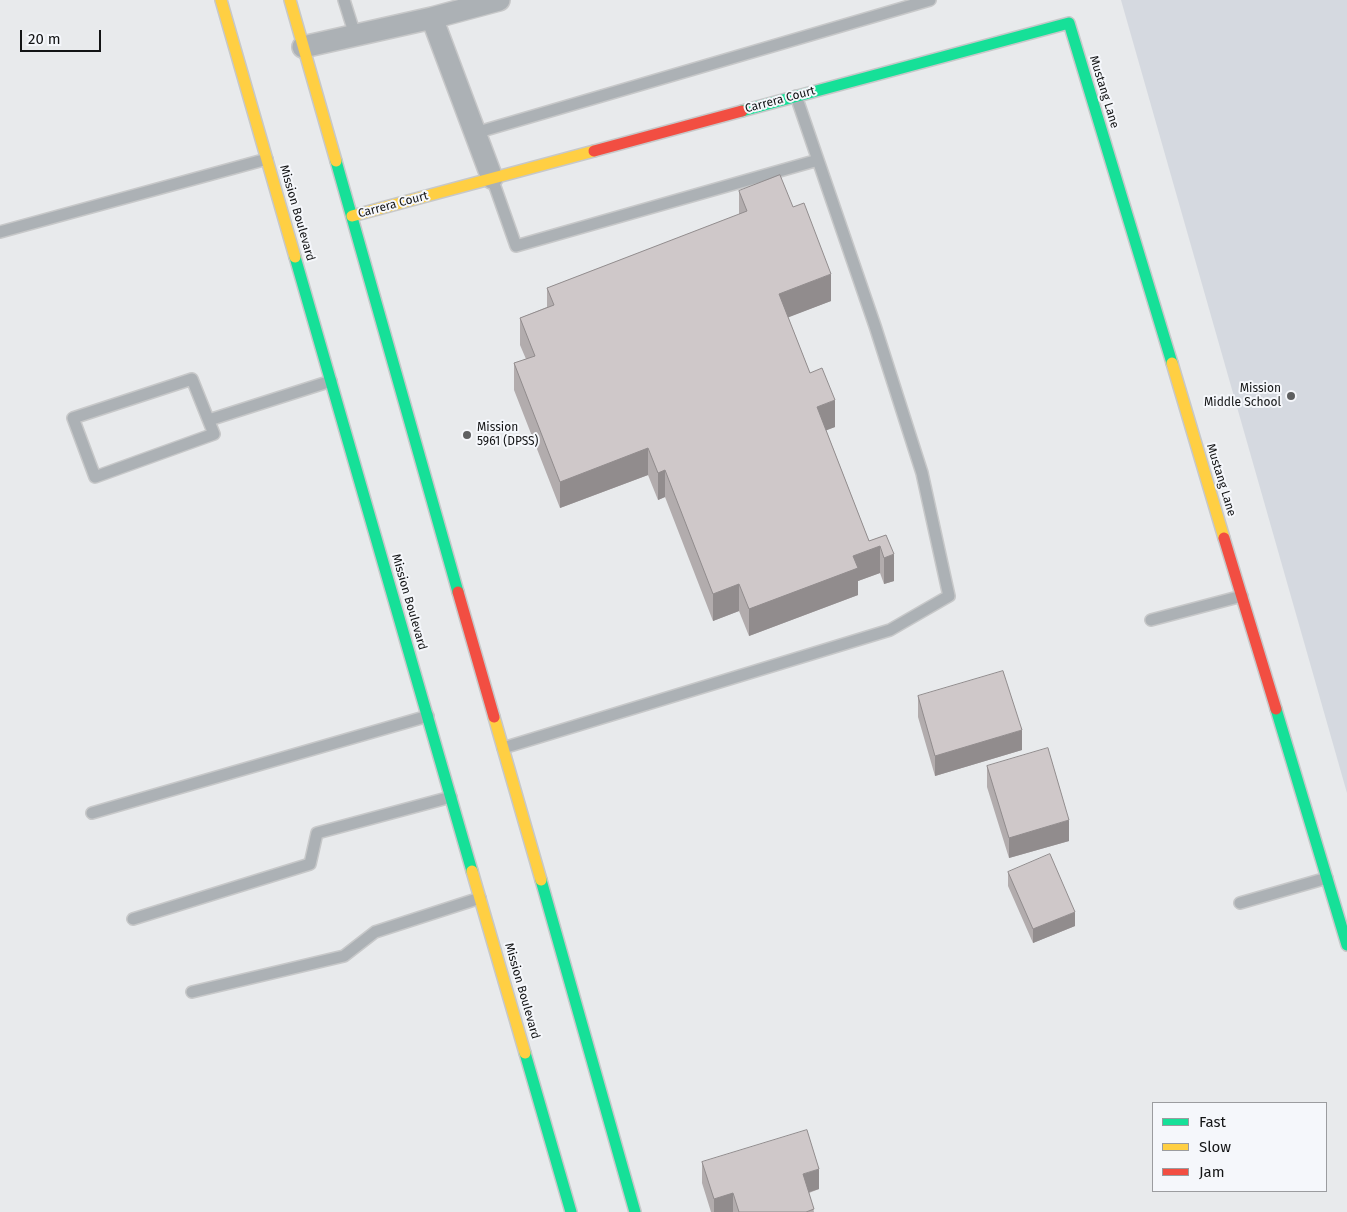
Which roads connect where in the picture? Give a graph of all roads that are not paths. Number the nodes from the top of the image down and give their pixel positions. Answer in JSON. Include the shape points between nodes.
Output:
{"nodes":[{"id":1,"x":222,"y":0,"type":"edge"},
{"id":2,"x":290,"y":0,"type":"edge"},
{"id":3,"x":344,"y":0,"type":"edge"},
{"id":4,"x":499,"y":0,"type":"edge"},
{"id":5,"x":930,"y":0,"type":"edge"},
{"id":6,"x":432,"y":18,"type":"junction"},
{"id":7,"x":1069,"y":23,"type":"joint"},
{"id":8,"x":355,"y":35,"type":"junction"},
{"id":9,"x":304,"y":46,"type":"junction"},
{"id":10,"x":796,"y":96,"type":"junction"},
{"id":11,"x":475,"y":133,"type":"junction"},
{"id":12,"x":267,"y":159,"type":"junction"},
{"id":13,"x":818,"y":160,"type":"junction"},
{"id":14,"x":492,"y":178,"type":"junction"},
{"id":15,"x":352,"y":216,"type":"junction"},
{"id":16,"x":0,"y":232,"type":"edge"},
{"id":17,"x":332,"y":381,"type":"junction"},
{"id":18,"x":209,"y":420,"type":"junction"},
{"id":19,"x":1242,"y":596,"type":"junction"},
{"id":20,"x":1151,"y":620,"type":"dead end"},
{"id":21,"x":428,"y":716,"type":"junction"},
{"id":22,"x":503,"y":748,"type":"junction"},
{"id":23,"x":451,"y":798,"type":"junction"},
{"id":24,"x":92,"y":813,"type":"dead end"},
{"id":25,"x":1327,"y":878,"type":"junction"},
{"id":26,"x":480,"y":898,"type":"junction"},
{"id":27,"x":1240,"y":903,"type":"dead end"},
{"id":28,"x":132,"y":919,"type":"dead end"},
{"id":29,"x":1347,"y":945,"type":"edge"},
{"id":30,"x":192,"y":992,"type":"dead end"},
{"id":31,"x":571,"y":1212,"type":"edge"},
{"id":32,"x":635,"y":1212,"type":"edge"}],
"edges":[{"from":1,"to":12,"type":"main road","name":"Mission Boulevard"},
{"from":2,"to":9,"type":"main road"},
{"from":3,"to":8,"type":"lane"},
{"from":4,"to":6,"type":"street"},
{"from":5,"to":11,"type":"lane"},
{"from":6,"to":8,"type":"street"},
{"from":6,"to":11,"type":"street"},
{"from":7,"to":10,"type":"main road","name":"Carrera Court"},
{"from":7,"to":19,"type":"main road","name":"Mustang Lane"},
{"from":8,"to":9,"type":"street"},
{"from":9,"to":15,"type":"main road"},
{"from":10,"to":13,"type":"lane"},
{"from":10,"to":14,"type":"main road","name":"Carrera Court"},
{"from":11,"to":14,"type":"street"},
{"from":12,"to":16,"type":"lane"},
{"from":12,"to":17,"type":"main road","name":"Mission Boulevard"},
{"from":13,"to":14,"type":"lane","via":[[516,246]]},
{"from":13,"to":22,"type":"lane","via":[[922,473],[949,596],[890,630]]},
{"from":14,"to":15,"type":"main road","name":"Carrera Court"},
{"from":15,"to":22,"type":"main road"},
{"from":17,"to":18,"type":"lane"},
{"from":17,"to":21,"type":"main road","name":"Mission Boulevard"},
{"from":18,"to":18,"type":"lane","via":[[192,379],[73,418],[95,477],[214,434]]},
{"from":19,"to":20,"type":"lane"},
{"from":19,"to":25,"type":"main road","name":"Mustang Lane"},
{"from":21,"to":23,"type":"main road","name":"Mission Boulevard"},
{"from":21,"to":24,"type":"lane"},
{"from":22,"to":32,"type":"main road"},
{"from":23,"to":26,"type":"main road","name":"Mission Boulevard"},
{"from":23,"to":28,"type":"lane","via":[[317,833],[310,864]]},
{"from":25,"to":27,"type":"lane"},
{"from":25,"to":29,"type":"main road","name":"Mustang Lane"},
{"from":26,"to":30,"type":"lane","via":[[375,932],[344,956]]},
{"from":26,"to":31,"type":"main road","name":"Mission Boulevard"}]}
